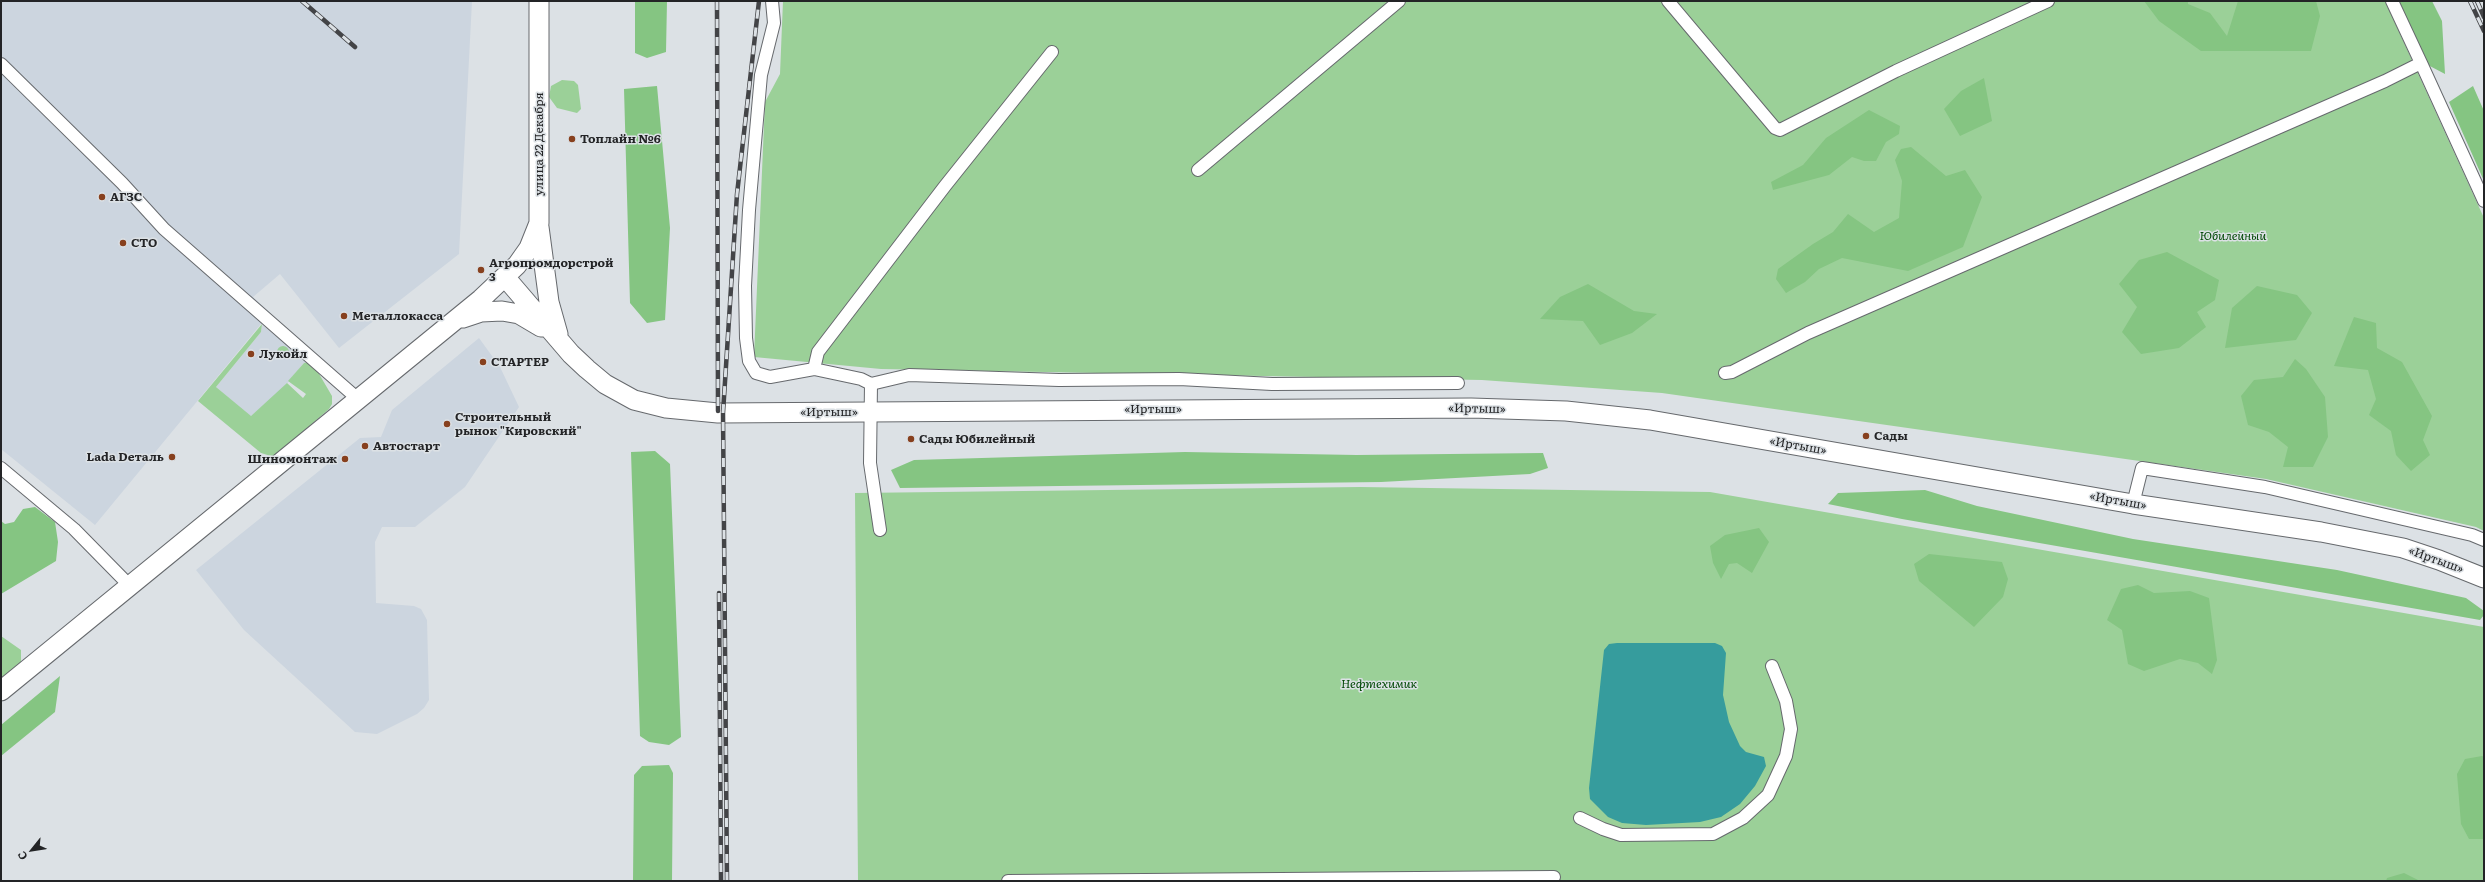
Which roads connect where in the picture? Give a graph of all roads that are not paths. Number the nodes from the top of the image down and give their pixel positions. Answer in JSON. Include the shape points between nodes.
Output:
{"nodes":[{"id":1,"x":538,"y":1,"type":"edge"},
{"id":2,"x":772,"y":1,"type":"edge"},
{"id":3,"x":1399,"y":1,"type":"edge"},
{"id":4,"x":1668,"y":1,"type":"edge"},
{"id":5,"x":2048,"y":1,"type":"edge"},
{"id":6,"x":2392,"y":1,"type":"edge"},
{"id":7,"x":1052,"y":52,"type":"dead end"},
{"id":8,"x":2421,"y":63,"type":"junction"},
{"id":9,"x":1,"y":64,"type":"edge"},
{"id":10,"x":1198,"y":170,"type":"dead end"},
{"id":11,"x":2484,"y":201,"type":"edge"},
{"id":12,"x":539,"y":223,"type":"junction"},
{"id":13,"x":505,"y":277,"type":"junction"},
{"id":14,"x":454,"y":321,"type":"junction"},
{"id":15,"x":563,"y":345,"type":"junction"},
{"id":16,"x":814,"y":369,"type":"junction"},
{"id":17,"x":1725,"y":373,"type":"dead end"},
{"id":18,"x":1458,"y":383,"type":"dead end"},
{"id":19,"x":871,"y":384,"type":"junction"},
{"id":20,"x":358,"y":398,"type":"junction"},
{"id":21,"x":871,"y":412,"type":"junction"},
{"id":22,"x":1,"y":468,"type":"edge"},
{"id":23,"x":2133,"y":504,"type":"junction"},
{"id":24,"x":880,"y":530,"type":"dead end"},
{"id":25,"x":2484,"y":540,"type":"edge"},
{"id":26,"x":2484,"y":578,"type":"edge"},
{"id":27,"x":129,"y":585,"type":"junction"},
{"id":28,"x":1772,"y":666,"type":"dead end"},
{"id":29,"x":1,"y":692,"type":"edge"},
{"id":30,"x":1580,"y":818,"type":"dead end"},
{"id":31,"x":1554,"y":877,"type":"dead end"},
{"id":32,"x":1008,"y":881,"type":"edge"}],
"edges":[{"from":1,"to":12,"type":"main road","name":"улица 22 Декабря"},
{"from":2,"to":16,"type":"street","via":[[774,24],[761,75],[749,210],[745,286],[746,338],[749,361],[756,373],[770,377]]},
{"from":3,"to":10,"type":"street"},
{"from":4,"to":5,"type":"street","via":[[1775,128],[1780,130],[1903,68]]},
{"from":6,"to":8,"type":"street"},
{"from":7,"to":16,"type":"street","via":[[940,192],[818,352]]},
{"from":8,"to":11,"type":"street"},
{"from":8,"to":17,"type":"street"},
{"from":9,"to":20,"type":"street","via":[[117,177],[164,229]]},
{"from":12,"to":13,"type":"main road","name":"улица 22 Декабря","via":[[529,248]]},
{"from":12,"to":15,"type":"main road","via":[[548,302]]},
{"from":13,"to":14,"type":"main road","name":"улица 22 Декабря"},
{"from":13,"to":15,"type":"main road","name":"«Иртыш»"},
{"from":14,"to":15,"type":"main road","via":[[482,312],[502,310],[519,314],[538,324]]},
{"from":14,"to":20,"type":"main road","name":"улица 22 Декабря"},
{"from":15,"to":21,"type":"main road","name":"«Иртыш»","via":[[605,384],[634,400],[666,408],[718,413]]},
{"from":16,"to":19,"type":"street","via":[[861,379]]},
{"from":18,"to":19,"type":"street","via":[[1272,384],[1179,379],[1059,380],[909,375]]},
{"from":19,"to":21,"type":"street"},
{"from":20,"to":27,"type":"main road","name":"улица 22 Декабря"},
{"from":21,"to":23,"type":"main road","name":"«Иртыш»","via":[[1471,408],[1566,411],[1650,420]]},
{"from":21,"to":24,"type":"street","via":[[870,463]]},
{"from":22,"to":27,"type":"street","via":[[74,530]]},
{"from":23,"to":25,"type":"street","via":[[2142,468],[2265,487],[2472,535]]},
{"from":23,"to":26,"type":"main road","name":"«Иртыш»","via":[[2321,532],[2402,548]]},
{"from":27,"to":29,"type":"main road","name":"улица 22 Декабря"},
{"from":28,"to":30,"type":"street","via":[[1786,701],[1791,729],[1786,756],[1768,795],[1743,818],[1713,834],[1621,835]]},
{"from":31,"to":32,"type":"street"}]}
